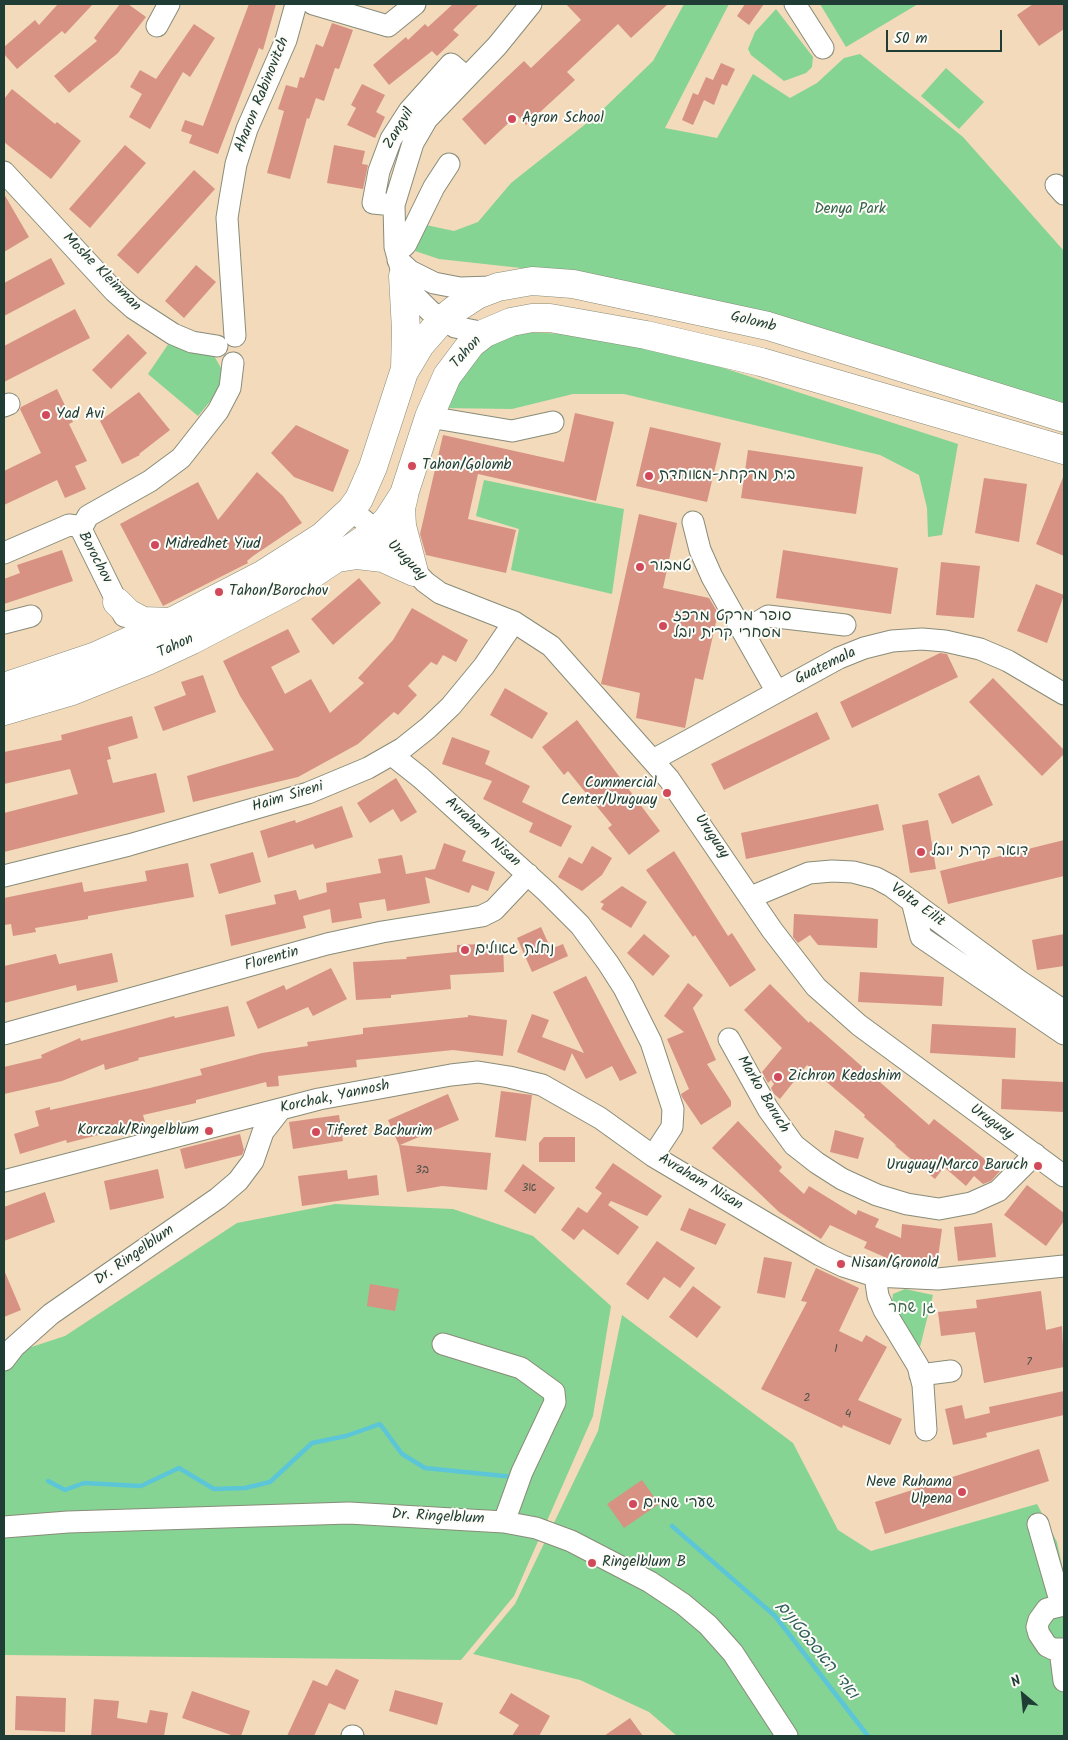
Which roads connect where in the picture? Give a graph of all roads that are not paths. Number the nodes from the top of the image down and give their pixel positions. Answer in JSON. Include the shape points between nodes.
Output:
{"nodes":[{"id":1,"x":169,"y":4,"type":"edge"},
{"id":2,"x":296,"y":4,"type":"edge"},
{"id":3,"x":313,"y":4,"type":"edge"},
{"id":4,"x":415,"y":4,"type":"edge"},
{"id":5,"x":531,"y":4,"type":"edge"},
{"id":6,"x":795,"y":4,"type":"edge"},
{"id":7,"x":157,"y":26,"type":"dead end"},
{"id":8,"x":823,"y":48,"type":"dead end"},
{"id":9,"x":449,"y":164,"type":"dead end"},
{"id":10,"x":4,"y":172,"type":"edge"},
{"id":11,"x":399,"y":261,"type":"junction"},
{"id":12,"x":498,"y":287,"type":"junction"},
{"id":13,"x":442,"y":320,"type":"junction"},
{"id":14,"x":485,"y":333,"type":"junction"},
{"id":15,"x":226,"y":341,"type":"junction"},
{"id":16,"x":404,"y":372,"type":"junction"},
{"id":17,"x":430,"y":417,"type":"junction"},
{"id":18,"x":1064,"y":418,"type":"edge"},
{"id":19,"x":553,"y":422,"type":"dead end"},
{"id":20,"x":1064,"y":450,"type":"edge"},
{"id":21,"x":404,"y":494,"type":"junction"},
{"id":22,"x":351,"y":510,"type":"junction"},
{"id":23,"x":693,"y":522,"type":"dead end"},
{"id":24,"x":81,"y":529,"type":"junction"},
{"id":25,"x":377,"y":532,"type":"junction"},
{"id":26,"x":5,"y":556,"type":"edge"},
{"id":27,"x":338,"y":558,"type":"junction"},
{"id":28,"x":414,"y":572,"type":"junction"},
{"id":29,"x":117,"y":602,"type":"junction"},
{"id":30,"x":31,"y":616,"type":"dead end"},
{"id":31,"x":172,"y":622,"type":"junction"},
{"id":32,"x":514,"y":622,"type":"junction"},
{"id":33,"x":4,"y":623,"type":"edge"},
{"id":34,"x":845,"y":625,"type":"dead end"},
{"id":35,"x":743,"y":631,"type":"junction"},
{"id":36,"x":141,"y":650,"type":"junction"},
{"id":37,"x":4,"y":687,"type":"edge"},
{"id":38,"x":777,"y":692,"type":"junction"},
{"id":39,"x":1064,"y":694,"type":"edge"},
{"id":40,"x":4,"y":711,"type":"edge"},
{"id":41,"x":392,"y":755,"type":"junction"},
{"id":42,"x":653,"y":760,"type":"junction"},
{"id":43,"x":528,"y":874,"type":"junction"},
{"id":44,"x":4,"y":876,"type":"edge"},
{"id":45,"x":752,"y":898,"type":"junction"},
{"id":46,"x":912,"y":901,"type":"junction"},
{"id":47,"x":1064,"y":1011,"type":"edge"},
{"id":48,"x":4,"y":1034,"type":"edge"},
{"id":49,"x":1064,"y":1034,"type":"edge"},
{"id":50,"x":729,"y":1039,"type":"dead end"},
{"id":51,"x":281,"y":1109,"type":"junction"},
{"id":52,"x":240,"y":1120,"type":"junction"},
{"id":53,"x":258,"y":1146,"type":"junction"},
{"id":54,"x":1035,"y":1154,"type":"junction"},
{"id":55,"x":653,"y":1156,"type":"junction"},
{"id":56,"x":1064,"y":1176,"type":"edge"},
{"id":57,"x":4,"y":1181,"type":"edge"},
{"id":58,"x":1064,"y":1266,"type":"edge"},
{"id":59,"x":875,"y":1276,"type":"junction"},
{"id":60,"x":443,"y":1344,"type":"dead end"},
{"id":61,"x":4,"y":1360,"type":"edge"},
{"id":62,"x":951,"y":1371,"type":"dead end"},
{"id":63,"x":920,"y":1375,"type":"junction"},
{"id":64,"x":926,"y":1430,"type":"dead end"},
{"id":65,"x":504,"y":1522,"type":"junction"},
{"id":66,"x":1038,"y":1524,"type":"dead end"},
{"id":67,"x":4,"y":1527,"type":"edge"},
{"id":68,"x":1063,"y":1605,"type":"edge"},
{"id":69,"x":1062,"y":1650,"type":"edge"},
{"id":70,"x":1064,"y":1680,"type":"edge"},
{"id":71,"x":787,"y":1736,"type":"edge"}],
"edges":[{"from":1,"to":7,"type":"street"},
{"from":2,"to":15,"type":"street","name":"Aharon Rabinovitch","via":[[286,40],[247,129],[236,164],[227,218]]},
{"from":3,"to":4,"type":"street","via":[[388,26]]},
{"from":5,"to":11,"type":"street","name":"Zangvil","via":[[503,40],[427,119],[413,143],[394,205]]},
{"from":6,"to":8,"type":"street"},
{"from":9,"to":11,"type":"street","via":[[403,247]]},
{"from":10,"to":15,"type":"street","name":"Moshe Kleinman","via":[[133,308],[173,334],[192,342]]},
{"from":11,"to":12,"type":"street","via":[[410,271],[434,283],[460,288]]},
{"from":11,"to":13,"type":"street","via":[[415,296]]},
{"from":11,"to":16,"type":"main road","via":[[406,330]]},
{"from":12,"to":13,"type":"main road","name":"Golomb","via":[[464,303]]},
{"from":12,"to":18,"type":"main road","name":"Golomb","via":[[532,281],[573,284],[768,326]]},
{"from":13,"to":14,"type":"street","name":"Tahon","via":[[467,331]]},
{"from":13,"to":16,"type":"main road","name":"Tahon","via":[[420,344]]},
{"from":14,"to":17,"type":"main road","name":"Tahon","via":[[471,344],[447,376]]},
{"from":14,"to":20,"type":"main road","via":[[510,322],[550,318],[646,335],[761,362]]},
{"from":15,"to":24,"type":"street","name":"Aharon Rabinovitch","via":[[242,341],[244,350],[241,358],[233,363],[230,388],[218,411],[181,458],[150,481],[88,516]]},
{"from":16,"to":22,"type":"main road","name":"Tahon","via":[[373,467]]},
{"from":17,"to":19,"type":"street","via":[[512,431]]},
{"from":17,"to":21,"type":"main road","name":"Tahon"},
{"from":21,"to":25,"type":"main road","name":"Tahon"},
{"from":21,"to":28,"type":"main road","via":[[400,508],[402,526]]},
{"from":22,"to":25,"type":"street","name":"Uruguay"},
{"from":22,"to":31,"type":"main road","name":"Tahon","via":[[322,536],[262,575]]},
{"from":23,"to":35,"type":"street","via":[[700,550],[712,577]]},
{"from":24,"to":26,"type":"street","name":"Borochov","via":[[69,525]]},
{"from":24,"to":29,"type":"street","name":"Borochov"},
{"from":25,"to":27,"type":"main road","name":"Tahon"},
{"from":25,"to":28,"type":"street","name":"Uruguay"},
{"from":27,"to":28,"type":"main road","via":[[357,555],[383,558]]},
{"from":27,"to":36,"type":"main road","name":"Tahon","via":[[282,593]]},
{"from":28,"to":32,"type":"street","name":"Uruguay","via":[[440,593]]},
{"from":29,"to":31,"type":"main road","via":[[143,621]]},
{"from":29,"to":36,"type":"street","name":"Borochov"},
{"from":30,"to":33,"type":"street"},
{"from":31,"to":36,"type":"main road","name":"Tahon"},
{"from":32,"to":41,"type":"street","name":"Haim Sireni","via":[[451,706]]},
{"from":32,"to":42,"type":"street","name":"Uruguay","via":[[550,646]]},
{"from":34,"to":35,"type":"street","via":[[768,616]]},
{"from":35,"to":38,"type":"street"},
{"from":36,"to":37,"type":"main road","name":"Tahon","via":[[96,656]]},
{"from":36,"to":40,"type":"main road","name":"Tahon","via":[[72,690]]},
{"from":38,"to":39,"type":"street","name":"Guatemala","via":[[864,648],[892,641],[922,639],[980,649]]},
{"from":38,"to":42,"type":"street","name":"Guatemala"},
{"from":41,"to":43,"type":"street","name":"Avraham Nisan"},
{"from":41,"to":44,"type":"street","name":"Haim Sireni","via":[[308,792],[129,845]]},
{"from":42,"to":45,"type":"street","name":"Uruguay","via":[[689,805]]},
{"from":43,"to":48,"type":"street","name":"Florentin","via":[[494,910],[482,916],[327,944]]},
{"from":43,"to":55,"type":"street","name":"Avraham Nisan","via":[[580,925],[624,988],[651,1042],[673,1109],[672,1127]]},
{"from":45,"to":46,"type":"street","name":"Volta Eilit","via":[[809,873],[832,871],[876,878]]},
{"from":45,"to":54,"type":"street","name":"Uruguay","via":[[804,973],[834,1003],[906,1061]]},
{"from":46,"to":47,"type":"street","name":"Volta Eilit"},
{"from":46,"to":49,"type":"street","via":[[921,937]]},
{"from":50,"to":54,"type":"street","name":"Marko Baruch","via":[[768,1110],[794,1145],[842,1179],[877,1195],[907,1204],[940,1208],[971,1202],[998,1191]]},
{"from":51,"to":52,"type":"street","name":"Korchak, Yannosh"},
{"from":51,"to":53,"type":"street","name":"Dr. Ringelblum","via":[[268,1124]]},
{"from":51,"to":55,"type":"street","name":"Korchak, Yannosh","via":[[451,1074],[486,1073],[542,1085],[600,1118]]},
{"from":52,"to":53,"type":"street","via":[[250,1129]]},
{"from":52,"to":57,"type":"street","name":"Korchak, Yannosh"},
{"from":53,"to":61,"type":"street","name":"Dr. Ringelblum","via":[[253,1161],[238,1181],[218,1198],[51,1314]]},
{"from":54,"to":56,"type":"street","name":"Uruguay"},
{"from":55,"to":59,"type":"street","name":"Avraham Nisan","via":[[820,1255]]},
{"from":58,"to":59,"type":"street","name":"Avraham Nisan","via":[[938,1280]]},
{"from":59,"to":63,"type":"street","via":[[884,1310],[907,1346]]},
{"from":60,"to":65,"type":"street","via":[[521,1368],[554,1392],[554,1402],[522,1472]]},
{"from":62,"to":63,"type":"street"},
{"from":63,"to":64,"type":"street"},
{"from":65,"to":67,"type":"street","name":"Dr. Ringelblum","via":[[349,1513]]},
{"from":65,"to":71,"type":"street","name":"Dr. Ringelblum","via":[[536,1528],[571,1541],[650,1582],[683,1604],[733,1653]]},
{"from":66,"to":68,"type":"street"},
{"from":68,"to":69,"type":"street","via":[[1047,1608],[1038,1627],[1047,1646]]},
{"from":69,"to":70,"type":"street"}]}
